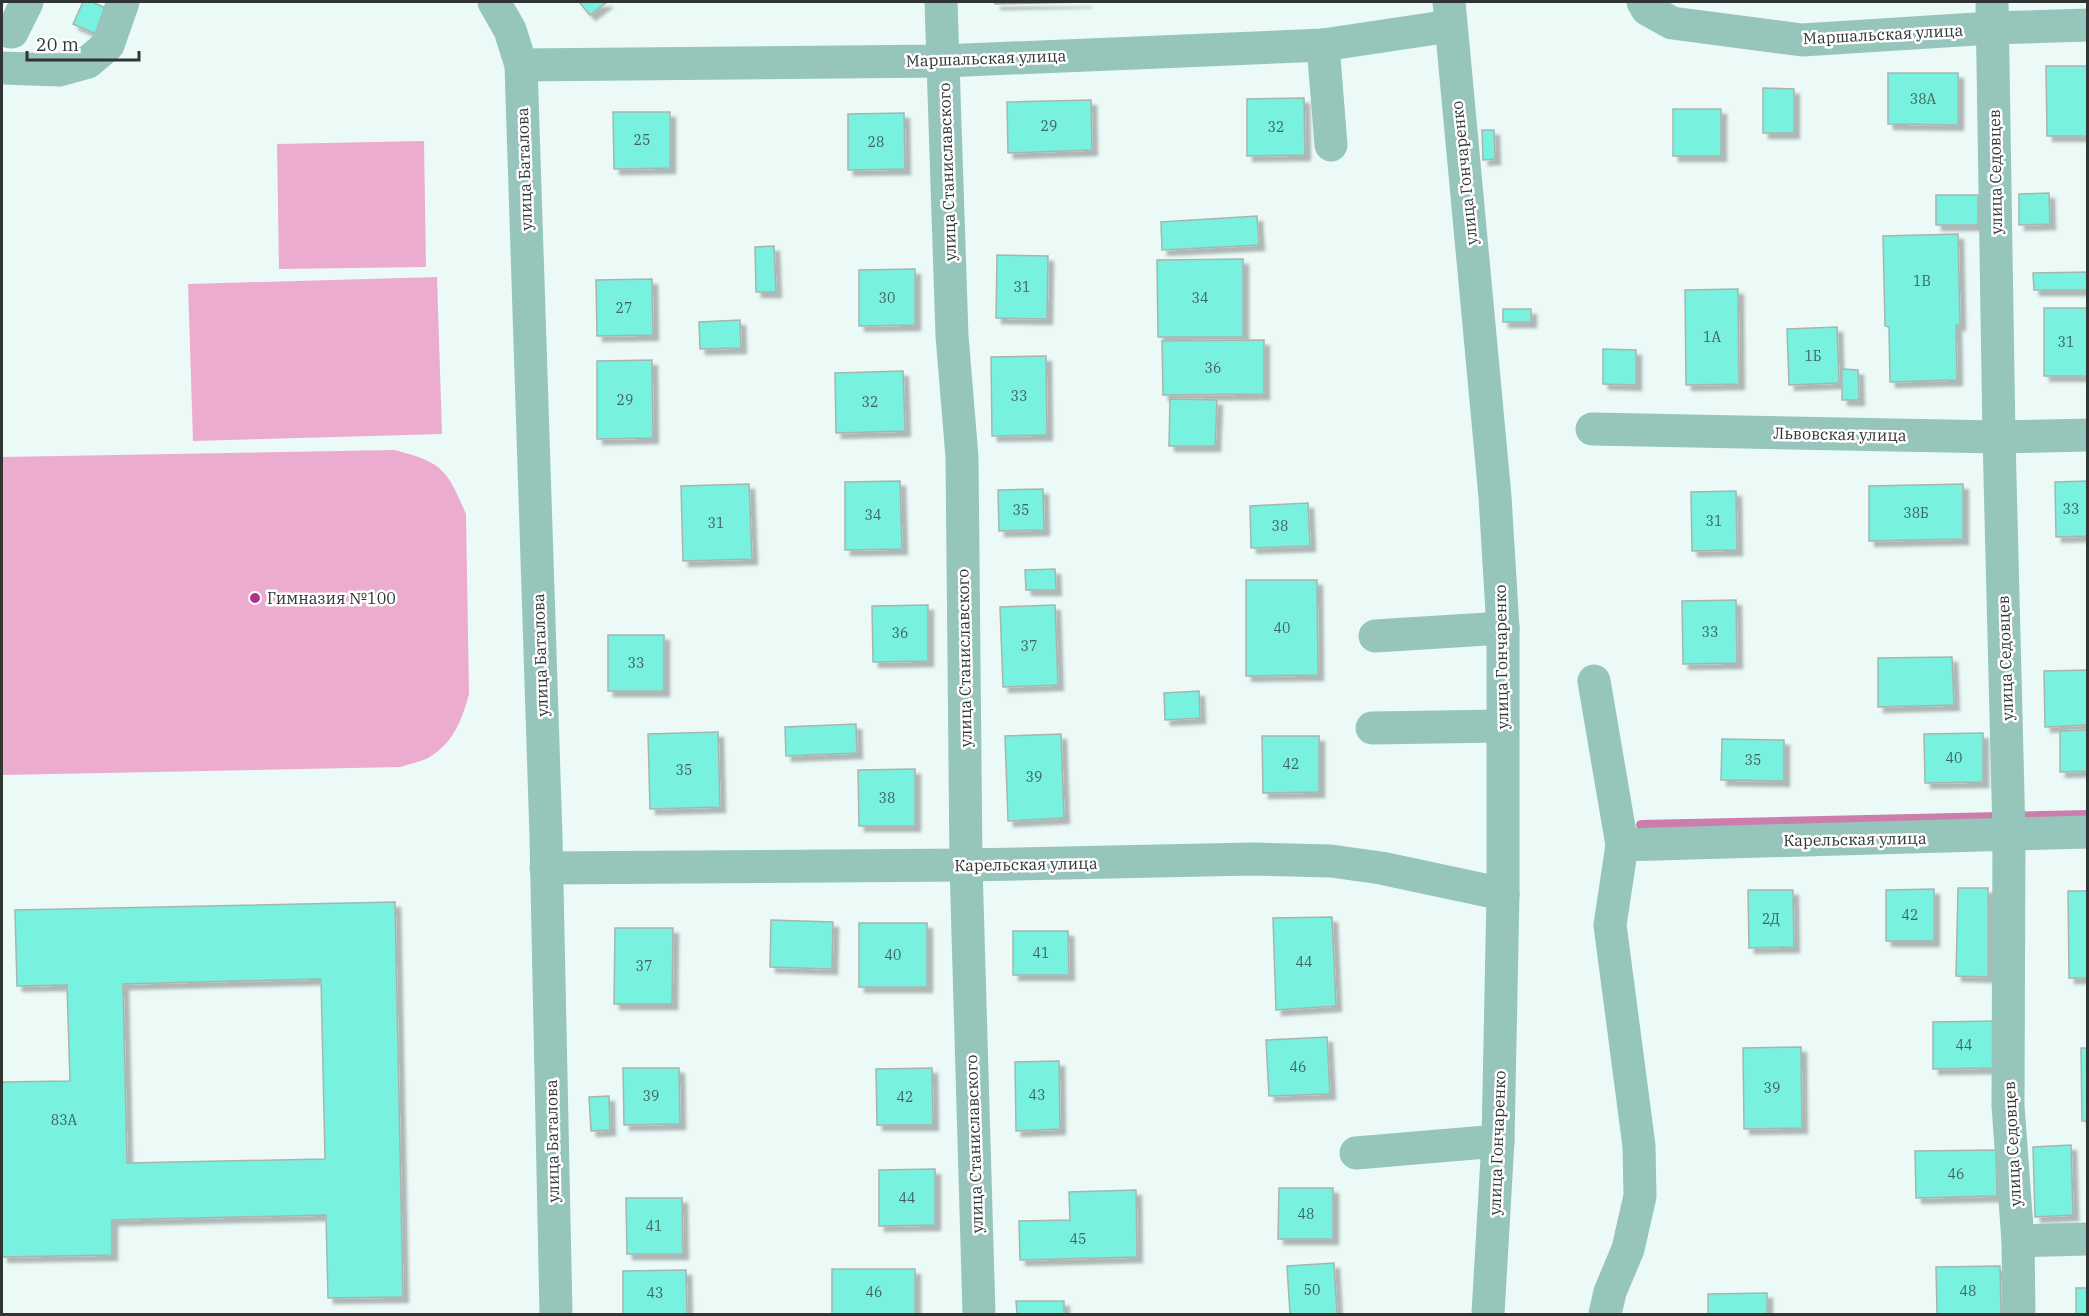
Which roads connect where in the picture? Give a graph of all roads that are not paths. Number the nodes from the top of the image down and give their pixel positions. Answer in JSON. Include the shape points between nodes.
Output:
{"nodes":[{"id":1,"x":27,"y":2,"type":"edge"},
{"id":2,"x":123,"y":2,"type":"edge"},
{"id":3,"x":494,"y":2,"type":"edge"},
{"id":4,"x":941,"y":2,"type":"edge"},
{"id":5,"x":1645,"y":5,"type":"edge"},
{"id":6,"x":1449,"y":14,"type":"edge"},
{"id":7,"x":1992,"y":15,"type":"edge"},
{"id":8,"x":2088,"y":25,"type":"edge"},
{"id":9,"x":2,"y":30,"type":"edge"},
{"id":10,"x":1323,"y":45,"type":"junction"},
{"id":11,"x":943,"y":61,"type":"junction"},
{"id":12,"x":520,"y":65,"type":"junction"},
{"id":13,"x":2,"y":68,"type":"edge"},
{"id":14,"x":1331,"y":145,"type":"dead end"},
{"id":15,"x":1592,"y":429,"type":"dead end"},
{"id":16,"x":2088,"y":435,"type":"edge"},
{"id":17,"x":1999,"y":437,"type":"junction"},
{"id":18,"x":1503,"y":628,"type":"junction"},
{"id":19,"x":1375,"y":636,"type":"dead end"},
{"id":20,"x":1594,"y":681,"type":"dead end"},
{"id":21,"x":1503,"y":726,"type":"junction"},
{"id":22,"x":1372,"y":728,"type":"dead end"},
{"id":23,"x":2088,"y":832,"type":"edge"},
{"id":24,"x":2009,"y":836,"type":"junction"},
{"id":25,"x":1622,"y":845,"type":"junction"},
{"id":26,"x":966,"y":865,"type":"junction"},
{"id":27,"x":546,"y":868,"type":"junction"},
{"id":28,"x":1503,"y":894,"type":"junction"},
{"id":29,"x":1498,"y":1142,"type":"junction"},
{"id":30,"x":1356,"y":1153,"type":"dead end"},
{"id":31,"x":2088,"y":1239,"type":"edge"},
{"id":32,"x":2018,"y":1240,"type":"junction"},
{"id":33,"x":556,"y":1314,"type":"edge"},
{"id":34,"x":979,"y":1314,"type":"edge"},
{"id":35,"x":1488,"y":1314,"type":"edge"},
{"id":36,"x":1605,"y":1314,"type":"edge"},
{"id":37,"x":2019,"y":1314,"type":"edge"}],
"edges":[{"from":1,"to":9,"type":"street","via":[[12,32]]},
{"from":2,"to":13,"type":"street","via":[[108,45],[88,62],[59,70]]},
{"from":3,"to":12,"type":"street","name":"улица Баталова","via":[[510,30]]},
{"from":4,"to":11,"type":"street","name":"улица Станиславского"},
{"from":5,"to":7,"type":"street","name":"Маршальская улица","via":[[1672,23],[1802,40]]},
{"from":6,"to":10,"type":"street","name":"Маршальская улица"},
{"from":6,"to":18,"type":"street","name":"улица Гончаренко","via":[[1494,485]]},
{"from":7,"to":8,"type":"street","name":"Маршальская улица"},
{"from":7,"to":17,"type":"street","name":"улица Седовцев"},
{"from":10,"to":11,"type":"street","name":"Маршальская улица"},
{"from":10,"to":14,"type":"street"},
{"from":11,"to":12,"type":"street","name":"Маршальская улица"},
{"from":11,"to":26,"type":"street","name":"улица Станиславского","via":[[952,336],[962,457]]},
{"from":12,"to":27,"type":"street","name":"улица Баталова"},
{"from":15,"to":17,"type":"street","name":"Львовская улица"},
{"from":16,"to":17,"type":"street","name":"Львовская улица"},
{"from":17,"to":24,"type":"street","name":"улица Седовцев"},
{"from":18,"to":19,"type":"street"},
{"from":18,"to":21,"type":"street","name":"улица Гончаренко"},
{"from":20,"to":25,"type":"street"},
{"from":21,"to":22,"type":"street"},
{"from":21,"to":28,"type":"street","name":"улица Гончаренко"},
{"from":23,"to":24,"type":"street","name":"Карельская улица"},
{"from":24,"to":25,"type":"street","name":"Карельская улица"},
{"from":24,"to":32,"type":"street","name":"улица Седовцев","via":[[2008,1106]]},
{"from":25,"to":36,"type":"street","via":[[1610,925],[1639,1146],[1640,1196],[1628,1249]]},
{"from":26,"to":27,"type":"street","name":"Карельская улица"},
{"from":26,"to":28,"type":"street","name":"Карельская улица","via":[[1331,861]]},
{"from":26,"to":34,"type":"street","name":"улица Станиславского"},
{"from":27,"to":33,"type":"street","name":"улица Баталова"},
{"from":28,"to":29,"type":"street","name":"улица Гончаренко"},
{"from":29,"to":30,"type":"street"},
{"from":29,"to":35,"type":"street","name":"улица Гончаренко"},
{"from":31,"to":32,"type":"street"},
{"from":32,"to":37,"type":"street","name":"улица Седовцев"}]}
